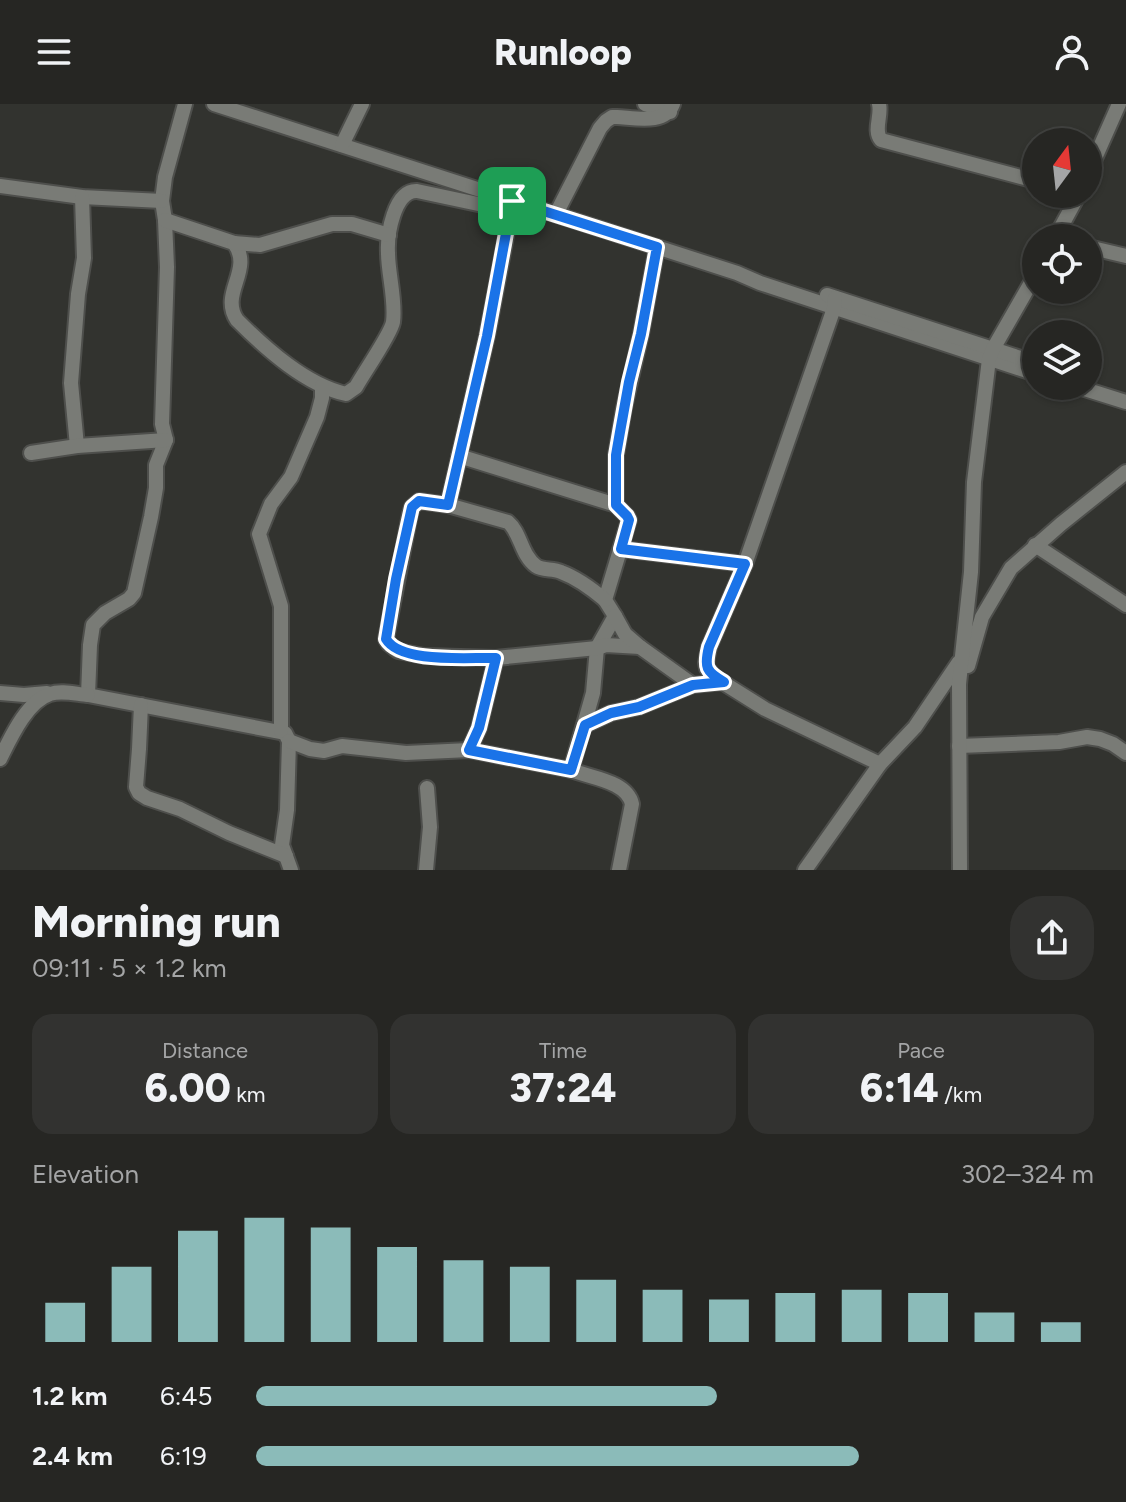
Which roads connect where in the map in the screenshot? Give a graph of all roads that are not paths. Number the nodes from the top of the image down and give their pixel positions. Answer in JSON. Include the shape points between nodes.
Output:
{"nodes":[{"id":1,"x":185,"y":104,"type":"edge"},
{"id":2,"x":214,"y":104,"type":"edge"},
{"id":3,"x":362,"y":104,"type":"edge"},
{"id":4,"x":645,"y":104,"type":"edge"},
{"id":5,"x":879,"y":104,"type":"edge"},
{"id":6,"x":1119,"y":104,"type":"edge"},
{"id":7,"x":672,"y":108,"type":"edge"},
{"id":8,"x":1102,"y":142,"type":"edge"},
{"id":9,"x":342,"y":145,"type":"junction"},
{"id":10,"x":1022,"y":177,"type":"edge"},
{"id":11,"x":0,"y":186,"type":"edge"},
{"id":12,"x":82,"y":197,"type":"junction"},
{"id":13,"x":162,"y":201,"type":"junction"},
{"id":14,"x":512,"y":206,"type":"junction"},
{"id":15,"x":556,"y":214,"type":"junction"},
{"id":16,"x":165,"y":220,"type":"junction"},
{"id":17,"x":389,"y":235,"type":"junction"},
{"id":18,"x":234,"y":243,"type":"junction"},
{"id":19,"x":657,"y":247,"type":"junction"},
{"id":20,"x":1102,"y":250,"type":"edge"},
{"id":21,"x":1126,"y":256,"type":"edge"},
{"id":22,"x":1022,"y":299,"type":"edge"},
{"id":23,"x":835,"y":303,"type":"junction"},
{"id":24,"x":963,"y":351,"type":"junction"},
{"id":25,"x":991,"y":354,"type":"junction"},
{"id":26,"x":1022,"y":365,"type":"edge"},
{"id":27,"x":1022,"y":371,"type":"edge"},
{"id":28,"x":1102,"y":384,"type":"edge"},
{"id":29,"x":322,"y":386,"type":"junction"},
{"id":30,"x":1126,"y":392,"type":"edge"},
{"id":31,"x":1102,"y":394,"type":"edge"},
{"id":32,"x":985,"y":401,"type":"junction"},
{"id":33,"x":1126,"y":402,"type":"edge"},
{"id":34,"x":166,"y":440,"type":"junction"},
{"id":35,"x":77,"y":446,"type":"junction"},
{"id":36,"x":31,"y":453,"type":"dead end"},
{"id":37,"x":459,"y":456,"type":"junction"},
{"id":38,"x":1126,"y":472,"type":"edge"},
{"id":39,"x":448,"y":505,"type":"junction"},
{"id":40,"x":616,"y":505,"type":"junction"},
{"id":41,"x":1035,"y":545,"type":"junction"},
{"id":42,"x":621,"y":549,"type":"junction"},
{"id":43,"x":745,"y":564,"type":"junction"},
{"id":44,"x":605,"y":600,"type":"junction"},
{"id":45,"x":1126,"y":605,"type":"edge"},
{"id":46,"x":615,"y":616,"type":"junction"},
{"id":47,"x":640,"y":647,"type":"junction"},
{"id":48,"x":597,"y":648,"type":"junction"},
{"id":49,"x":496,"y":658,"type":"junction"},
{"id":50,"x":962,"y":658,"type":"junction"},
{"id":51,"x":724,"y":682,"type":"junction"},
{"id":52,"x":959,"y":684,"type":"junction"},
{"id":53,"x":693,"y":685,"type":"junction"},
{"id":54,"x":0,"y":693,"type":"edge"},
{"id":55,"x":52,"y":693,"type":"junction"},
{"id":56,"x":88,"y":695,"type":"junction"},
{"id":57,"x":141,"y":705,"type":"junction"},
{"id":58,"x":585,"y":725,"type":"junction"},
{"id":59,"x":285,"y":736,"type":"junction"},
{"id":60,"x":959,"y":746,"type":"junction"},
{"id":61,"x":469,"y":750,"type":"junction"},
{"id":62,"x":1126,"y":753,"type":"edge"},
{"id":63,"x":0,"y":759,"type":"edge"},
{"id":64,"x":880,"y":764,"type":"junction"},
{"id":65,"x":571,"y":770,"type":"junction"},
{"id":66,"x":427,"y":788,"type":"dead end"},
{"id":67,"x":288,"y":863,"type":"edge"},
{"id":68,"x":426,"y":870,"type":"edge"},
{"id":69,"x":619,"y":870,"type":"edge"},
{"id":70,"x":805,"y":870,"type":"edge"},
{"id":71,"x":960,"y":870,"type":"edge"}],
"edges":[{"from":1,"to":13,"type":"street"},
{"from":2,"to":9,"type":"street"},
{"from":3,"to":9,"type":"street"},
{"from":4,"to":7,"type":"street"},
{"from":5,"to":10,"type":"street","via":[[881,140]]},
{"from":6,"to":8,"type":"street"},
{"from":7,"to":15,"type":"street","via":[[658,118],[606,121]]},
{"from":9,"to":14,"type":"street"},
{"from":11,"to":12,"type":"street"},
{"from":12,"to":13,"type":"street"},
{"from":12,"to":35,"type":"street","via":[[84,258],[71,383]]},
{"from":13,"to":16,"type":"street"},
{"from":14,"to":15,"type":"street"},
{"from":14,"to":17,"type":"street","via":[[412,190],[400,201]]},
{"from":14,"to":37,"type":"street"},
{"from":15,"to":19,"type":"street"},
{"from":16,"to":18,"type":"street"},
{"from":16,"to":34,"type":"street"},
{"from":17,"to":18,"type":"street","via":[[332,224],[260,245]]},
{"from":17,"to":29,"type":"street","via":[[391,328],[350,393]]},
{"from":18,"to":29,"type":"street","via":[[241,266],[232,313],[277,357]]},
{"from":19,"to":23,"type":"street"},
{"from":19,"to":40,"type":"street","via":[[616,455]]},
{"from":20,"to":21,"type":"street"},
{"from":22,"to":25,"type":"street"},
{"from":23,"to":24,"type":"street"},
{"from":23,"to":25,"type":"street"},
{"from":23,"to":43,"type":"street"},
{"from":24,"to":25,"type":"street"},
{"from":24,"to":32,"type":"street","via":[[976,366]]},
{"from":25,"to":26,"type":"street"},
{"from":25,"to":32,"type":"street"},
{"from":27,"to":32,"type":"street","via":[[1001,375]]},
{"from":28,"to":30,"type":"street"},
{"from":29,"to":59,"type":"street","via":[[317,417],[259,534],[281,606]]},
{"from":31,"to":33,"type":"street"},
{"from":32,"to":50,"type":"street"},
{"from":34,"to":35,"type":"street"},
{"from":34,"to":56,"type":"street","via":[[156,465],[134,593],[93,625]]},
{"from":35,"to":36,"type":"street"},
{"from":37,"to":39,"type":"street"},
{"from":37,"to":40,"type":"street"},
{"from":38,"to":41,"type":"street"},
{"from":39,"to":44,"type":"street","via":[[508,522],[535,565],[589,586]]},
{"from":39,"to":49,"type":"street","via":[[419,501],[412,507],[386,639],[408,654]]},
{"from":40,"to":42,"type":"street","via":[[629,520]]},
{"from":41,"to":45,"type":"street"},
{"from":41,"to":52,"type":"street","via":[[1011,568],[982,617]]},
{"from":42,"to":43,"type":"street"},
{"from":42,"to":44,"type":"street"},
{"from":43,"to":51,"type":"street","via":[[706,658],[707,668]]},
{"from":44,"to":46,"type":"street"},
{"from":46,"to":47,"type":"street"},
{"from":46,"to":48,"type":"street"},
{"from":47,"to":48,"type":"street"},
{"from":47,"to":53,"type":"street"},
{"from":48,"to":49,"type":"street"},
{"from":48,"to":58,"type":"street"},
{"from":49,"to":61,"type":"street"},
{"from":50,"to":52,"type":"street"},
{"from":50,"to":64,"type":"street","via":[[915,727]]},
{"from":51,"to":53,"type":"street"},
{"from":51,"to":64,"type":"street","via":[[765,709]]},
{"from":52,"to":60,"type":"street"},
{"from":53,"to":58,"type":"street"},
{"from":54,"to":55,"type":"street"},
{"from":55,"to":56,"type":"street"},
{"from":55,"to":63,"type":"street","via":[[29,710]]},
{"from":56,"to":57,"type":"street"},
{"from":57,"to":59,"type":"street"},
{"from":57,"to":67,"type":"street","via":[[139,793]]},
{"from":58,"to":65,"type":"street"},
{"from":59,"to":61,"type":"street","via":[[324,751],[342,746],[406,753]]},
{"from":59,"to":67,"type":"street","via":[[287,810],[282,845]]},
{"from":60,"to":62,"type":"street","via":[[1087,737]]},
{"from":60,"to":71,"type":"street"},
{"from":61,"to":65,"type":"street"},
{"from":64,"to":70,"type":"street"},
{"from":65,"to":69,"type":"street","via":[[618,785],[632,799]]},
{"from":66,"to":68,"type":"street"}]}
